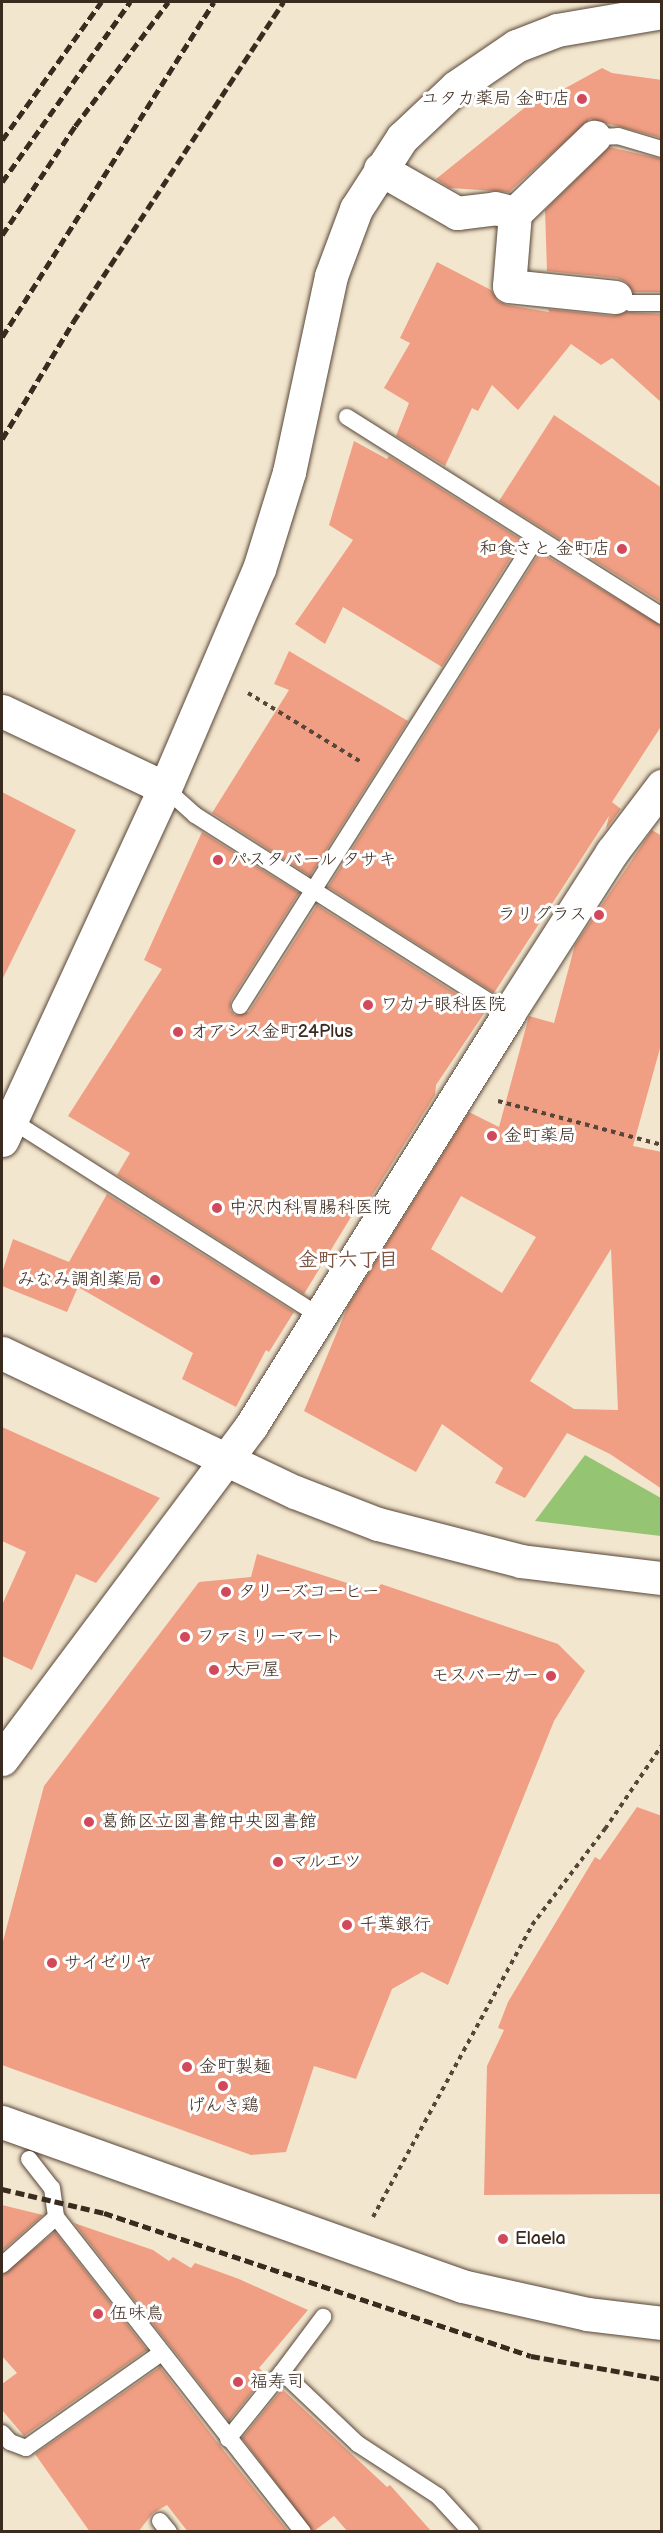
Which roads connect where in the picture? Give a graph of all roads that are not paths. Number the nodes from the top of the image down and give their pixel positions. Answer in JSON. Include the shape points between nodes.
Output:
{"nodes":[{"id":1,"x":662,"y":12,"type":"edge"},
{"id":2,"x":594,"y":137,"type":"joint"},
{"id":3,"x":662,"y":149,"type":"edge"},
{"id":4,"x":380,"y":169,"type":"junction"},
{"id":5,"x":515,"y":213,"type":"junction"},
{"id":6,"x":615,"y":297,"type":"joint"},
{"id":7,"x":662,"y":303,"type":"edge"},
{"id":8,"x":347,"y":417,"type":"dead end"},
{"id":9,"x":537,"y":537,"type":"junction"},
{"id":10,"x":662,"y":616,"type":"edge"},
{"id":11,"x":2,"y":711,"type":"edge"},
{"id":12,"x":662,"y":786,"type":"edge"},
{"id":13,"x":165,"y":788,"type":"junction"},
{"id":14,"x":313,"y":889,"type":"junction"},
{"id":15,"x":240,"y":1006,"type":"dead end"},
{"id":16,"x":508,"y":1014,"type":"junction"},
{"id":17,"x":6,"y":1130,"type":"edge"},
{"id":18,"x":320,"y":1316,"type":"junction"},
{"id":19,"x":2,"y":1353,"type":"edge"},
{"id":20,"x":227,"y":1460,"type":"junction"},
{"id":21,"x":662,"y":1578,"type":"edge"},
{"id":22,"x":2,"y":1759,"type":"edge"},
{"id":23,"x":2,"y":2122,"type":"edge"},
{"id":24,"x":29,"y":2159,"type":"dead end"},
{"id":25,"x":56,"y":2217,"type":"junction"},
{"id":26,"x":2,"y":2265,"type":"edge"},
{"id":27,"x":323,"y":2317,"type":"dead end"},
{"id":28,"x":662,"y":2323,"type":"edge"},
{"id":29,"x":161,"y":2353,"type":"junction"},
{"id":30,"x":282,"y":2372,"type":"junction"},
{"id":31,"x":2,"y":2433,"type":"edge"},
{"id":32,"x":228,"y":2439,"type":"junction"},
{"id":33,"x":303,"y":2532,"type":"edge"},
{"id":34,"x":471,"y":2532,"type":"edge"}],
"edges":[{"from":1,"to":4,"type":"street","via":[[557,30],[516,46],[456,87],[402,138]]},
{"from":2,"to":3,"type":"lane","via":[[618,136]]},
{"from":2,"to":5,"type":"street"},
{"from":4,"to":5,"type":"street","via":[[457,213],[495,208]]},
{"from":4,"to":13,"type":"street","via":[[356,209],[332,276],[289,472],[259,569]]},
{"from":5,"to":6,"type":"street","via":[[509,286]]},
{"from":6,"to":7,"type":"lane","via":[[631,303]]},
{"from":8,"to":9,"type":"lane"},
{"from":9,"to":10,"type":"lane"},
{"from":9,"to":14,"type":"lane"},
{"from":11,"to":13,"type":"street"},
{"from":12,"to":16,"type":"street","via":[[612,852]]},
{"from":13,"to":14,"type":"lane","via":[[195,815]]},
{"from":13,"to":17,"type":"street"},
{"from":14,"to":15,"type":"lane"},
{"from":14,"to":16,"type":"lane"},
{"from":16,"to":18,"type":"street"},
{"from":17,"to":18,"type":"lane"},
{"from":18,"to":20,"type":"street"},
{"from":19,"to":20,"type":"street"},
{"from":20,"to":21,"type":"street","via":[[295,1492],[429,1540],[521,1560]]},
{"from":20,"to":22,"type":"street"},
{"from":23,"to":28,"type":"street","via":[[462,2286],[529,2303]]},
{"from":24,"to":25,"type":"lane","via":[[52,2188]]},
{"from":25,"to":26,"type":"lane"},
{"from":25,"to":29,"type":"lane"},
{"from":27,"to":30,"type":"lane"},
{"from":29,"to":31,"type":"lane","via":[[26,2448],[10,2442]]},
{"from":29,"to":32,"type":"lane"},
{"from":30,"to":32,"type":"lane"},
{"from":30,"to":34,"type":"lane","via":[[358,2444],[438,2496]]},
{"from":32,"to":33,"type":"lane"}]}
